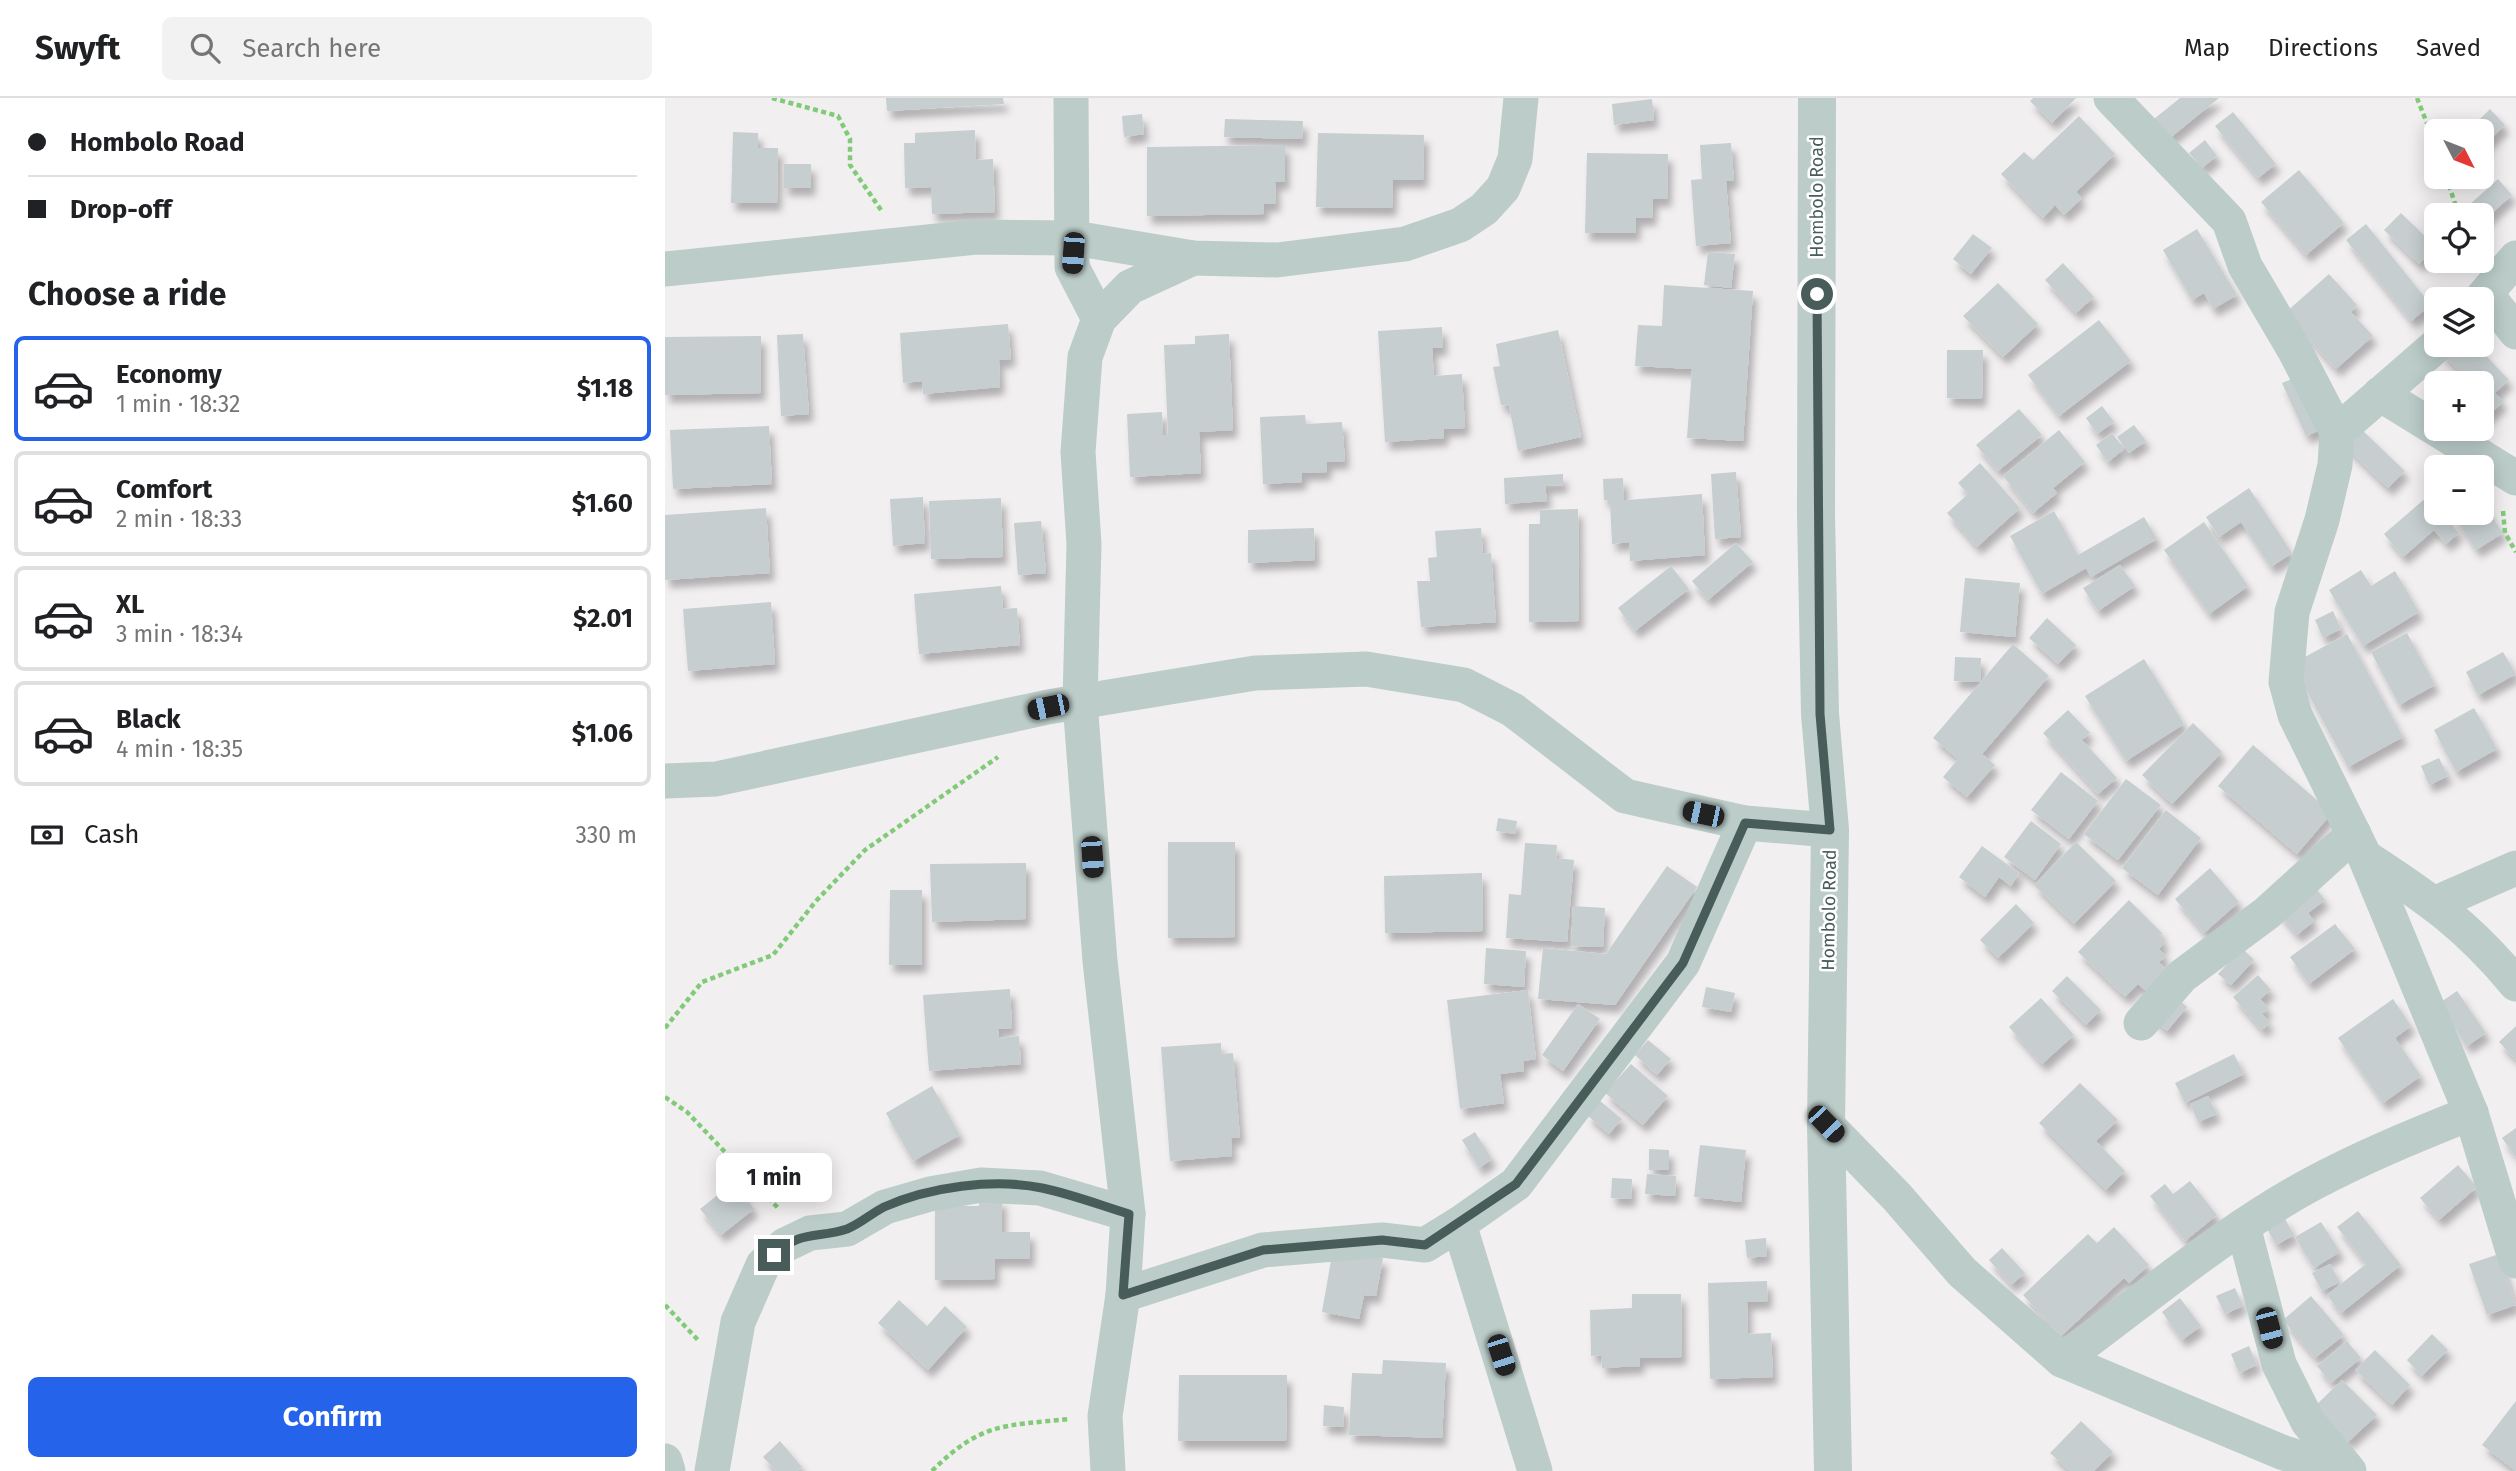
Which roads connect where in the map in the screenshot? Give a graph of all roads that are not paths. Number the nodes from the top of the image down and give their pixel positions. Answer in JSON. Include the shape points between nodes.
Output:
{"nodes":[{"id":1,"x":1071,"y":98,"type":"edge"},
{"id":2,"x":1521,"y":98,"type":"edge"},
{"id":3,"x":1817,"y":98,"type":"edge"},
{"id":4,"x":2111,"y":98,"type":"edge"},
{"id":5,"x":1074,"y":238,"type":"junction"},
{"id":6,"x":1193,"y":258,"type":"junction"},
{"id":7,"x":2516,"y":258,"type":"edge"},
{"id":8,"x":665,"y":269,"type":"edge"},
{"id":9,"x":2492,"y":287,"type":"edge"},
{"id":10,"x":2494,"y":308,"type":"edge"},
{"id":11,"x":1099,"y":319,"type":"junction"},
{"id":12,"x":2516,"y":332,"type":"edge"},
{"id":13,"x":2424,"y":356,"type":"edge"},
{"id":14,"x":2380,"y":394,"type":"junction"},
{"id":15,"x":2337,"y":432,"type":"junction"},
{"id":16,"x":2516,"y":478,"type":"edge"},
{"id":17,"x":1080,"y":702,"type":"junction"},
{"id":18,"x":716,"y":779,"type":"junction"},
{"id":19,"x":665,"y":781,"type":"edge"},
{"id":20,"x":665,"y":805,"type":"edge"},
{"id":21,"x":1745,"y":823,"type":"junction"},
{"id":22,"x":1830,"y":830,"type":"junction"},
{"id":23,"x":2359,"y":846,"type":"junction"},
{"id":24,"x":2516,"y":869,"type":"edge"},
{"id":25,"x":2435,"y":903,"type":"junction"},
{"id":26,"x":2516,"y":984,"type":"edge"},
{"id":27,"x":2141,"y":1023,"type":"dead end"},
{"id":28,"x":2471,"y":1114,"type":"junction"},
{"id":29,"x":1826,"y":1124,"type":"junction"},
{"id":30,"x":1129,"y":1214,"type":"junction"},
{"id":31,"x":1459,"y":1224,"type":"junction"},
{"id":32,"x":2243,"y":1226,"type":"junction"},
{"id":33,"x":2516,"y":1261,"type":"edge"},
{"id":34,"x":1123,"y":1295,"type":"junction"},
{"id":35,"x":2062,"y":1360,"type":"junction"},
{"id":36,"x":665,"y":1461,"type":"edge"},
{"id":37,"x":668,"y":1471,"type":"edge"},
{"id":38,"x":712,"y":1471,"type":"edge"},
{"id":39,"x":1108,"y":1471,"type":"edge"},
{"id":40,"x":1535,"y":1471,"type":"edge"},
{"id":41,"x":1833,"y":1471,"type":"edge"},
{"id":42,"x":2347,"y":1471,"type":"edge"}],
"edges":[{"from":1,"to":5,"type":"street"},
{"from":2,"to":6,"type":"street","via":[[1515,159],[1503,188],[1485,209],[1460,225],[1380,248],[1277,260]]},
{"from":3,"to":22,"type":"street","name":"Hombolo Road","via":[[1819,664]]},
{"from":4,"to":15,"type":"street","via":[[2229,221],[2245,266]]},
{"from":5,"to":6,"type":"street"},
{"from":5,"to":8,"type":"street","via":[[976,237]]},
{"from":5,"to":11,"type":"street","via":[[1072,267]]},
{"from":6,"to":11,"type":"street","via":[[1130,287]]},
{"from":7,"to":9,"type":"street"},
{"from":10,"to":12,"type":"street"},
{"from":11,"to":17,"type":"street","via":[[1085,357],[1078,452],[1084,544]]},
{"from":13,"to":14,"type":"street"},
{"from":14,"to":15,"type":"street"},
{"from":14,"to":16,"type":"street"},
{"from":15,"to":23,"type":"street","via":[[2335,465],[2322,520],[2292,612],[2286,682],[2295,715]]},
{"from":17,"to":18,"type":"street"},
{"from":17,"to":21,"type":"street","via":[[1255,673],[1366,669],[1434,678],[1464,685],[1513,710],[1625,796]]},
{"from":17,"to":30,"type":"street","via":[[1100,961]]},
{"from":18,"to":19,"type":"street"},
{"from":18,"to":20,"type":"street"},
{"from":21,"to":22,"type":"street"},
{"from":21,"to":31,"type":"street","via":[[1683,963],[1516,1184]]},
{"from":22,"to":29,"type":"street","name":"Hombolo Road"},
{"from":23,"to":25,"type":"street"},
{"from":23,"to":27,"type":"street","via":[[2182,976]]},
{"from":23,"to":28,"type":"street"},
{"from":24,"to":25,"type":"street"},
{"from":25,"to":26,"type":"street","via":[[2465,927]]},
{"from":28,"to":32,"type":"street","via":[[2375,1152]]},
{"from":28,"to":33,"type":"street"},
{"from":29,"to":35,"type":"street","via":[[1962,1272]]},
{"from":29,"to":41,"type":"street","name":"Hombolo Road"},
{"from":30,"to":34,"type":"street"},
{"from":30,"to":38,"type":"street","via":[[1040,1188],[982,1185],[885,1207],[847,1229],[810,1233],[785,1245],[763,1265],[737,1322]]},
{"from":31,"to":34,"type":"street","via":[[1425,1245],[1382,1240],[1263,1250]]},
{"from":31,"to":40,"type":"street"},
{"from":32,"to":35,"type":"street"},
{"from":32,"to":42,"type":"street","via":[[2279,1364],[2308,1422]]},
{"from":34,"to":39,"type":"street","via":[[1105,1416]]},
{"from":35,"to":42,"type":"street","via":[[2284,1453]]},
{"from":36,"to":37,"type":"street"}]}
